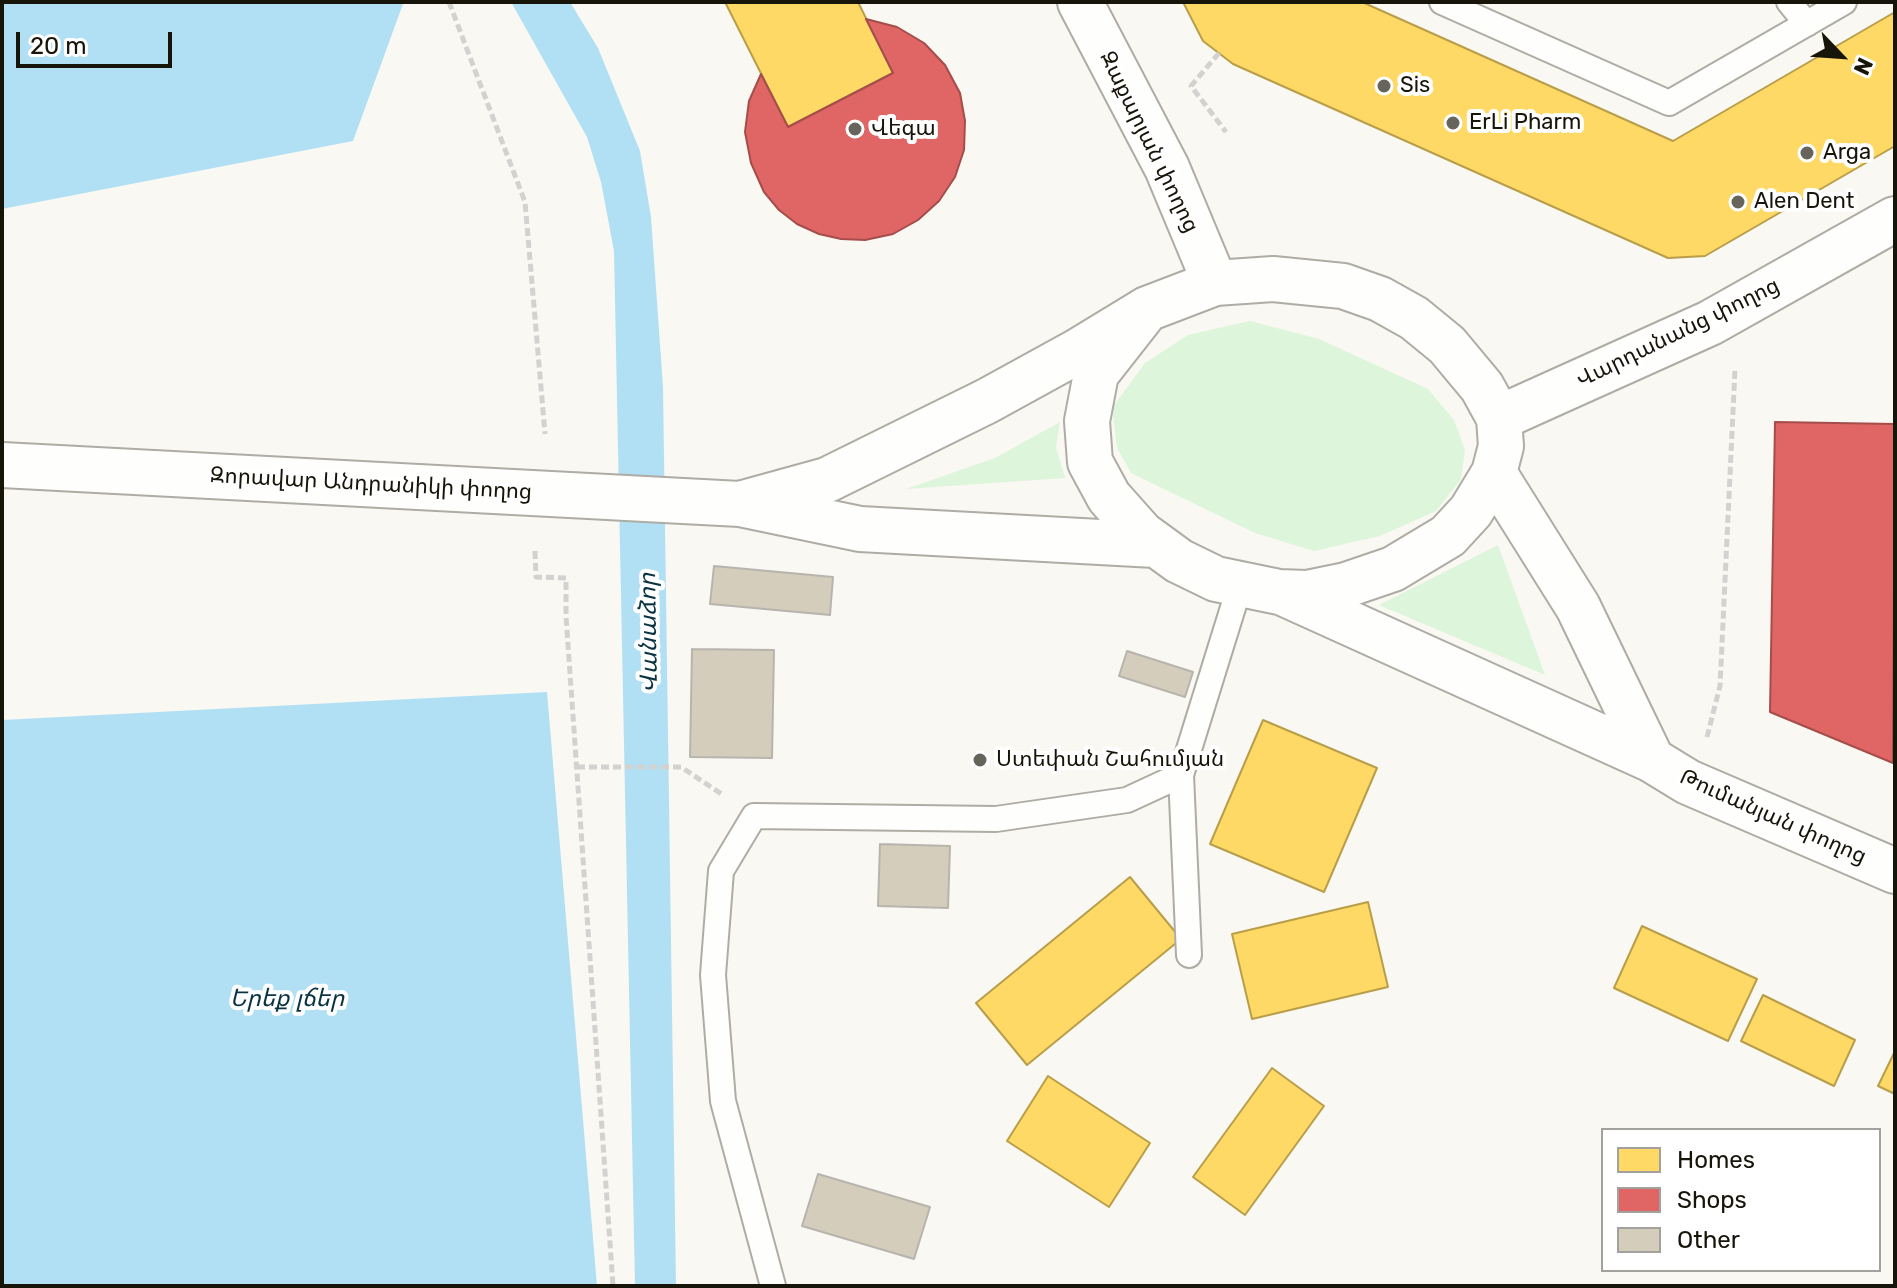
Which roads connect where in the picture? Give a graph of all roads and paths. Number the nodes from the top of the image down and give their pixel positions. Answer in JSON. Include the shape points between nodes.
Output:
{"nodes":[{"id":1,"x":449,"y":2,"type":"edge"},
{"id":2,"x":1080,"y":2,"type":"edge"},
{"id":3,"x":1442,"y":2,"type":"edge"},
{"id":4,"x":1789,"y":2,"type":"edge"},
{"id":5,"x":1844,"y":2,"type":"edge"},
{"id":6,"x":1807,"y":24,"type":"junction"},
{"id":7,"x":1219,"y":53,"type":"dead end"},
{"id":8,"x":1226,"y":132,"type":"dead end"},
{"id":9,"x":1895,"y":219,"type":"edge"},
{"id":10,"x":1215,"y":283,"type":"junction"},
{"id":11,"x":1147,"y":309,"type":"junction"},
{"id":12,"x":1735,"y":369,"type":"dead end"},
{"id":13,"x":1499,"y":418,"type":"junction"},
{"id":14,"x":545,"y":434,"type":"dead end"},
{"id":15,"x":2,"y":465,"type":"edge"},
{"id":16,"x":1494,"y":473,"type":"junction"},
{"id":17,"x":740,"y":504,"type":"junction"},
{"id":18,"x":1155,"y":545,"type":"junction"},
{"id":19,"x":535,"y":551,"type":"dead end"},
{"id":20,"x":1260,"y":588,"type":"junction"},
{"id":21,"x":1707,"y":738,"type":"dead end"},
{"id":22,"x":1652,"y":760,"type":"junction"},
{"id":23,"x":577,"y":767,"type":"junction"},
{"id":24,"x":1181,"y":775,"type":"junction"},
{"id":25,"x":754,"y":816,"type":"junction"},
{"id":26,"x":1895,"y":871,"type":"edge"},
{"id":27,"x":1189,"y":955,"type":"dead end"},
{"id":28,"x":613,"y":1286,"type":"edge"},
{"id":29,"x":773,"y":1286,"type":"edge"}],
"edges":[{"from":1,"to":14,"type":"path","via":[[525,202]]},
{"from":2,"to":10,"type":"main road","name":"Զաքարյան փողոց","via":[[1167,168]]},
{"from":3,"to":6,"type":"lane","via":[[1669,103]]},
{"from":4,"to":6,"type":"lane"},
{"from":5,"to":6,"type":"lane"},
{"from":7,"to":8,"type":"path","via":[[1191,86]]},
{"from":9,"to":13,"type":"main road","name":"Վարդանանց փողոց","via":[[1710,323]]},
{"from":10,"to":11,"type":"main road"},
{"from":10,"to":13,"type":"main road","via":[[1273,279],[1343,286],[1380,299],[1447,345],[1482,387]]},
{"from":11,"to":17,"type":"main road","via":[[1026,380],[827,480]]},
{"from":11,"to":18,"type":"main road","via":[[1096,374],[1087,421],[1090,462],[1109,497]]},
{"from":12,"to":21,"type":"path","via":[[1720,686]]},
{"from":13,"to":16,"type":"main road","via":[[1501,446]]},
{"from":15,"to":17,"type":"main road","name":"Զորավար Անդրանիկի փողոց"},
{"from":16,"to":20,"type":"main road","via":[[1448,536],[1393,569],[1307,593]]},
{"from":16,"to":22,"type":"main road","via":[[1578,607]]},
{"from":17,"to":18,"type":"main road","via":[[860,529]]},
{"from":18,"to":20,"type":"main road","via":[[1216,579]]},
{"from":19,"to":23,"type":"path","via":[[536,577],[566,578]]},
{"from":20,"to":22,"type":"main road","name":"Թումանյան փողոց"},
{"from":20,"to":24,"type":"lane"},
{"from":22,"to":26,"type":"main road","name":"Թումանյան փողոց","via":[[1688,782]]},
{"from":23,"to":25,"type":"path","via":[[681,767]]},
{"from":23,"to":28,"type":"path"},
{"from":24,"to":25,"type":"lane","via":[[1127,800],[996,819]]},
{"from":24,"to":27,"type":"lane"},
{"from":25,"to":29,"type":"lane","via":[[721,871],[713,975],[723,1101]]}]}
